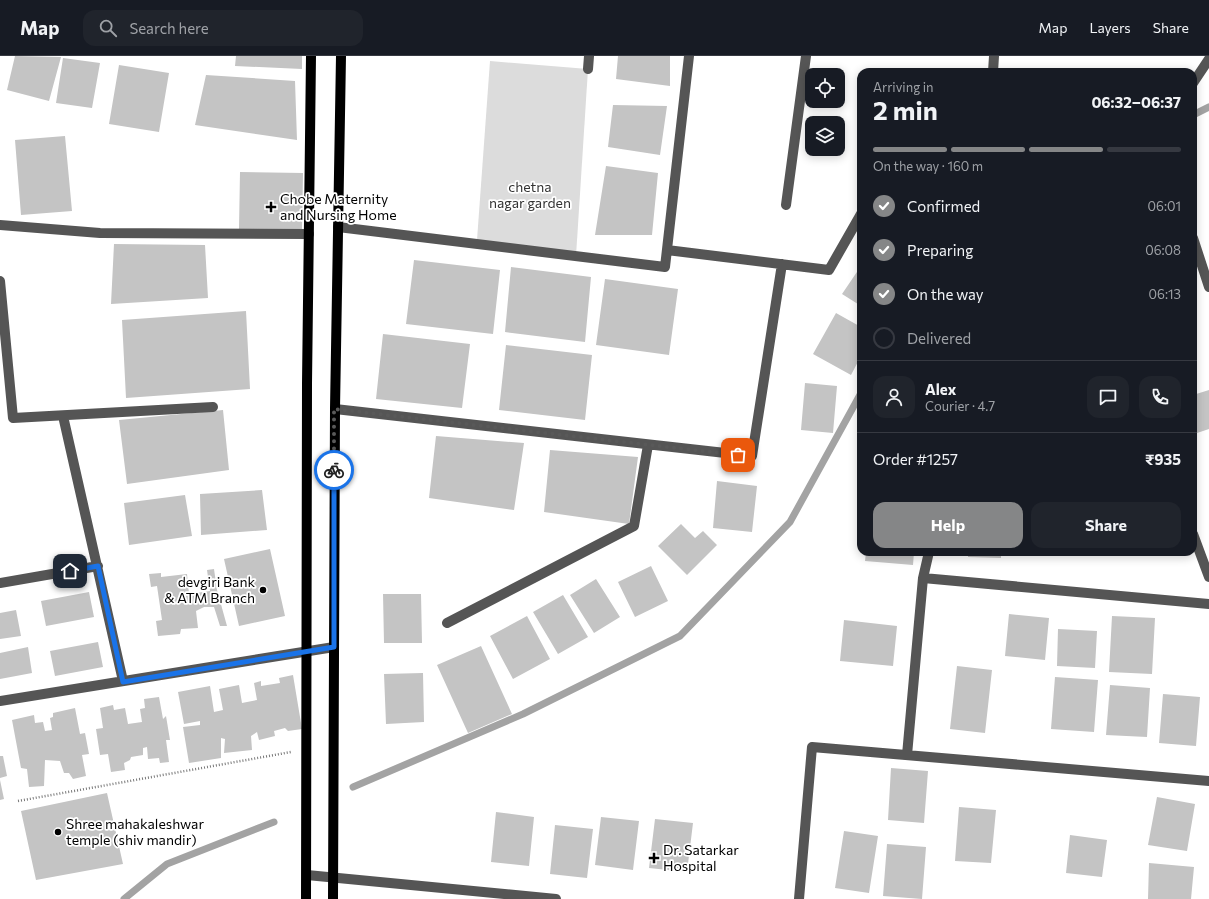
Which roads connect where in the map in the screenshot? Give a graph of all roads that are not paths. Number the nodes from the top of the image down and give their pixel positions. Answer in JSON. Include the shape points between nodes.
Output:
{"nodes":[{"id":1,"x":311,"y":56,"type":"edge"},
{"id":2,"x":342,"y":56,"type":"edge"},
{"id":3,"x":589,"y":56,"type":"edge"},
{"id":4,"x":689,"y":56,"type":"edge"},
{"id":5,"x":806,"y":56,"type":"edge"},
{"id":6,"x":994,"y":56,"type":"edge"},
{"id":7,"x":1209,"y":59,"type":"edge"},
{"id":8,"x":993,"y":68,"type":"edge"},
{"id":9,"x":588,"y":69,"type":"dead end"},
{"id":10,"x":1197,"y":77,"type":"edge"},
{"id":11,"x":786,"y":204,"type":"dead end"},
{"id":12,"x":857,"y":221,"type":"edge"},
{"id":13,"x":0,"y":225,"type":"edge"},
{"id":14,"x":338,"y":227,"type":"junction"},
{"id":15,"x":309,"y":234,"type":"junction"},
{"id":16,"x":667,"y":250,"type":"junction"},
{"id":17,"x":1197,"y":250,"type":"edge"},
{"id":18,"x":782,"y":264,"type":"junction"},
{"id":19,"x":0,"y":280,"type":"edge"},
{"id":20,"x":1209,"y":287,"type":"edge"},
{"id":21,"x":213,"y":407,"type":"dead end"},
{"id":22,"x":334,"y":409,"type":"junction"},
{"id":23,"x":63,"y":416,"type":"junction"},
{"id":24,"x":648,"y":444,"type":"junction"},
{"id":25,"x":1197,"y":545,"type":"edge"},
{"id":26,"x":928,"y":556,"type":"edge"},
{"id":27,"x":98,"y":566,"type":"junction"},
{"id":28,"x":1209,"y":577,"type":"edge"},
{"id":29,"x":923,"y":578,"type":"junction"},
{"id":30,"x":0,"y":583,"type":"edge"},
{"id":31,"x":1209,"y":604,"type":"edge"},
{"id":32,"x":447,"y":623,"type":"dead end"},
{"id":33,"x":334,"y":647,"type":"junction"},
{"id":34,"x":307,"y":651,"type":"junction"},
{"id":35,"x":123,"y":682,"type":"junction"},
{"id":36,"x":0,"y":702,"type":"edge"},
{"id":37,"x":907,"y":755,"type":"junction"},
{"id":38,"x":1209,"y":781,"type":"edge"},
{"id":39,"x":307,"y":875,"type":"junction"},
{"id":40,"x":333,"y":878,"type":"junction"},
{"id":41,"x":306,"y":899,"type":"edge"},
{"id":42,"x":333,"y":899,"type":"edge"},
{"id":43,"x":556,"y":899,"type":"edge"},
{"id":44,"x":799,"y":899,"type":"edge"}],
"edges":[{"from":1,"to":15,"type":"main road"},
{"from":2,"to":14,"type":"main road"},
{"from":3,"to":9,"type":"street"},
{"from":4,"to":16,"type":"street"},
{"from":5,"to":11,"type":"street"},
{"from":6,"to":8,"type":"street"},
{"from":7,"to":10,"type":"street"},
{"from":12,"to":18,"type":"street","via":[[829,270]]},
{"from":13,"to":15,"type":"street","via":[[100,233]]},
{"from":14,"to":16,"type":"street","via":[[665,267]]},
{"from":14,"to":22,"type":"main road"},
{"from":15,"to":34,"type":"main road"},
{"from":16,"to":18,"type":"street"},
{"from":17,"to":20,"type":"street"},
{"from":18,"to":24,"type":"street","via":[[752,456]]},
{"from":19,"to":23,"type":"street","via":[[13,418]]},
{"from":21,"to":23,"type":"street"},
{"from":22,"to":24,"type":"street"},
{"from":22,"to":33,"type":"main road"},
{"from":23,"to":27,"type":"street"},
{"from":24,"to":32,"type":"street","via":[[634,526]]},
{"from":25,"to":28,"type":"street"},
{"from":26,"to":29,"type":"street"},
{"from":27,"to":30,"type":"street"},
{"from":27,"to":35,"type":"street"},
{"from":29,"to":31,"type":"street"},
{"from":29,"to":37,"type":"street"},
{"from":33,"to":34,"type":"street"},
{"from":33,"to":40,"type":"main road"},
{"from":34,"to":35,"type":"street"},
{"from":34,"to":39,"type":"main road"},
{"from":35,"to":36,"type":"street"},
{"from":37,"to":38,"type":"street"},
{"from":37,"to":44,"type":"street","via":[[812,747]]},
{"from":39,"to":40,"type":"street"},
{"from":39,"to":41,"type":"main road"},
{"from":40,"to":42,"type":"main road"},
{"from":40,"to":43,"type":"street"}]}
